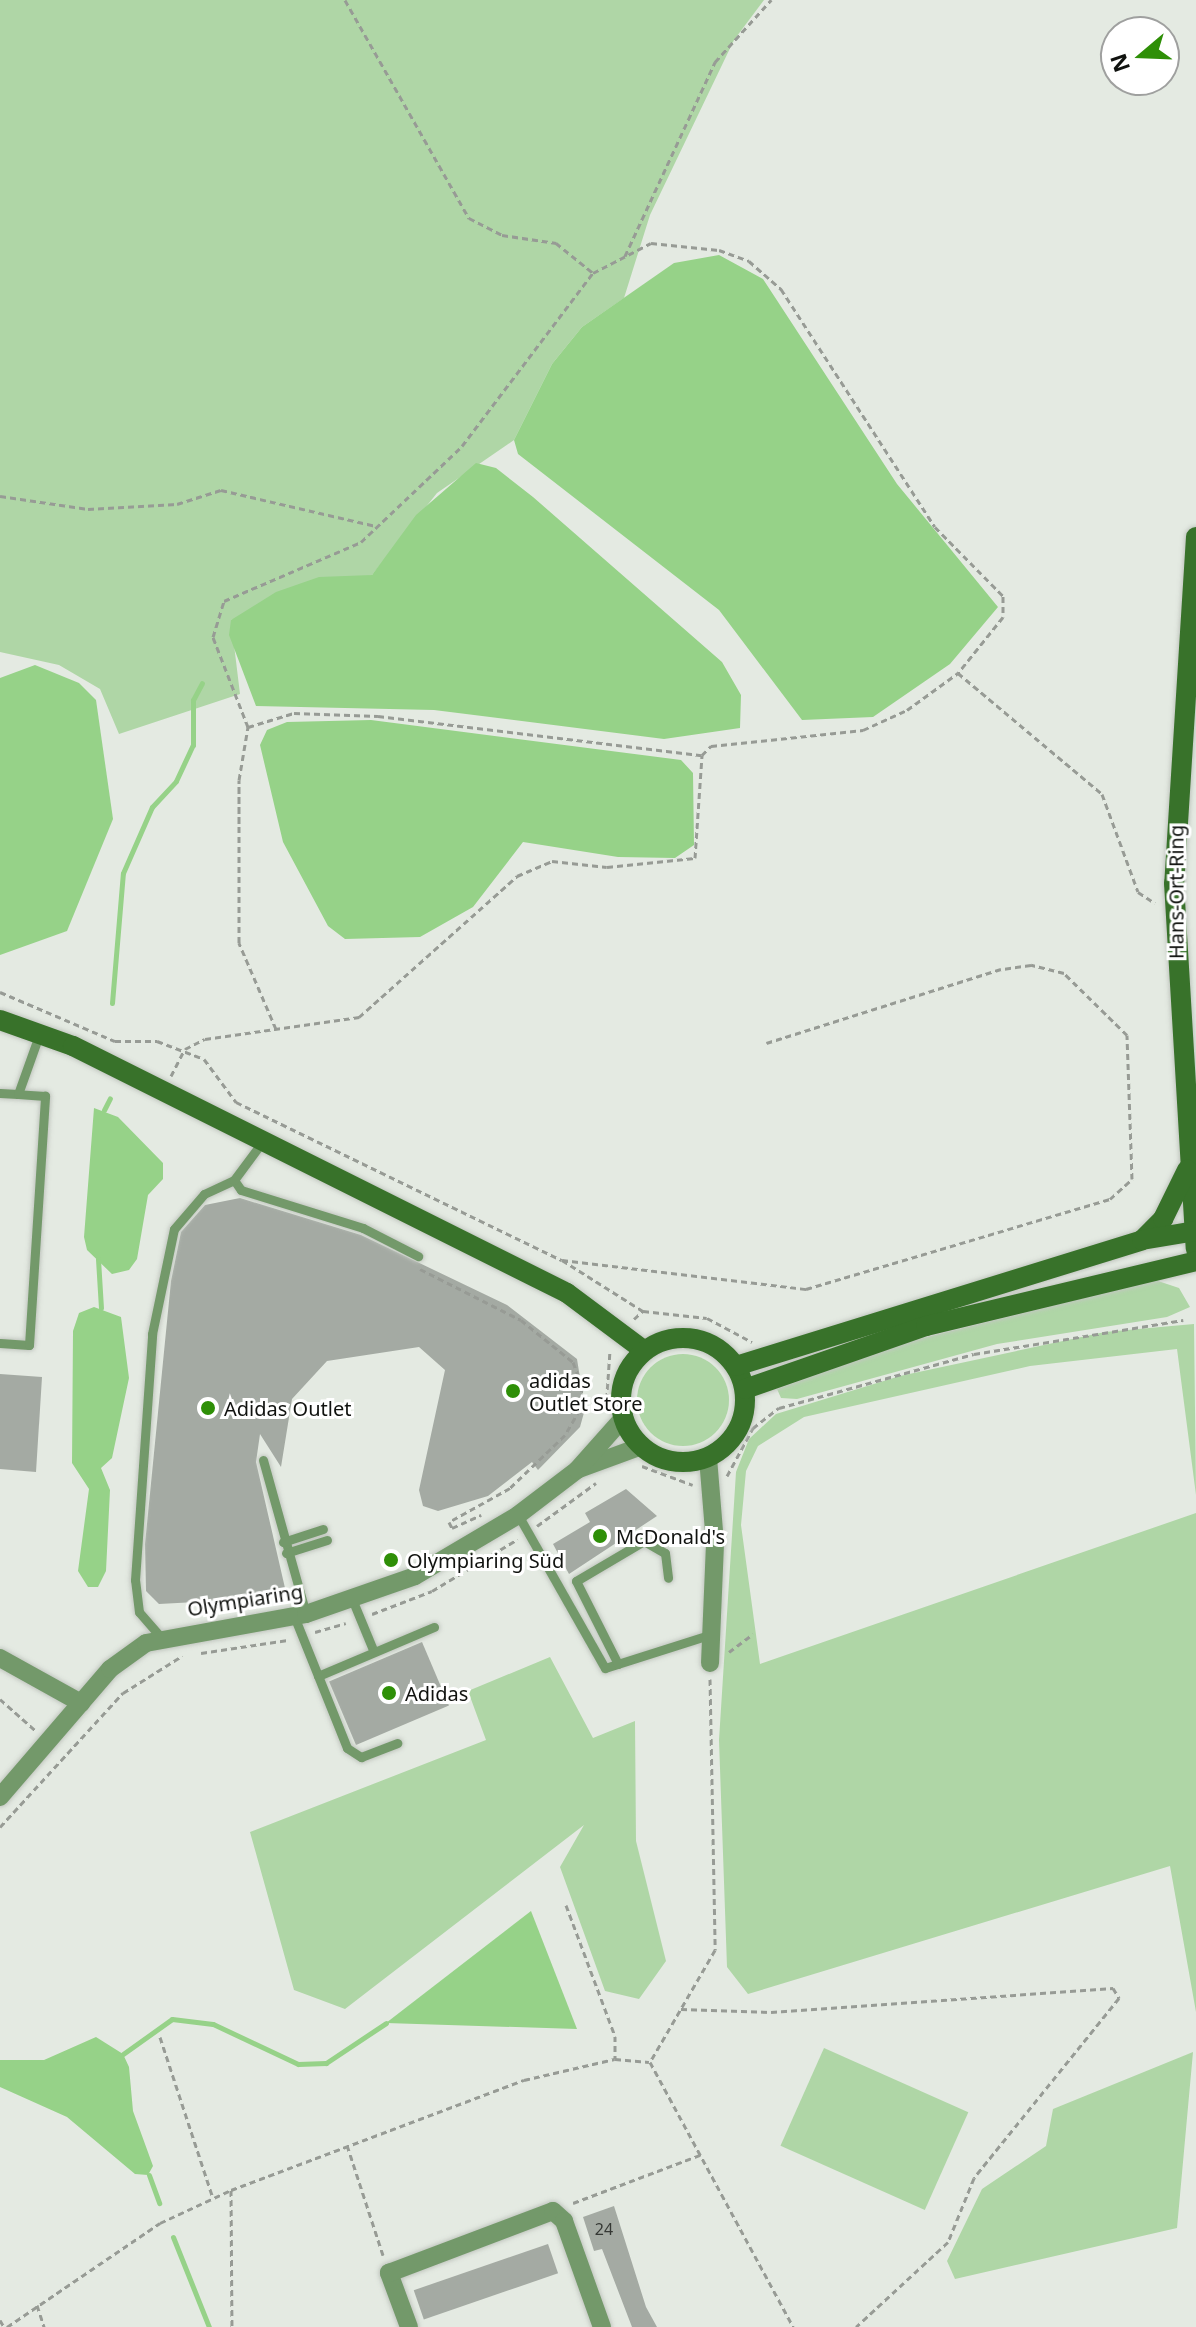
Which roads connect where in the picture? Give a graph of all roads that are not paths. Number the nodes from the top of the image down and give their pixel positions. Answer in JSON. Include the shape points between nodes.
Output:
{"nodes":[{"id":1,"x":1196,"y":537,"type":"edge"},
{"id":2,"x":0,"y":1020,"type":"edge"},
{"id":3,"x":39,"y":1034,"type":"junction"},
{"id":4,"x":0,"y":1093,"type":"edge"},
{"id":5,"x":18,"y":1094,"type":"junction"},
{"id":6,"x":263,"y":1141,"type":"junction"},
{"id":7,"x":1189,"y":1166,"type":"junction"},
{"id":8,"x":234,"y":1180,"type":"junction"},
{"id":9,"x":1195,"y":1237,"type":"edge"},
{"id":10,"x":1142,"y":1240,"type":"junction"},
{"id":11,"x":418,"y":1256,"type":"dead end"},
{"id":12,"x":1196,"y":1261,"type":"edge"},
{"id":13,"x":0,"y":1343,"type":"edge"},
{"id":14,"x":642,"y":1349,"type":"junction"},
{"id":15,"x":736,"y":1366,"type":"junction"},
{"id":16,"x":745,"y":1389,"type":"junction"},
{"id":17,"x":624,"y":1417,"type":"junction"},
{"id":18,"x":642,"y":1446,"type":"junction"},
{"id":19,"x":708,"y":1458,"type":"junction"},
{"id":20,"x":263,"y":1460,"type":"dead end"},
{"id":21,"x":577,"y":1470,"type":"junction"},
{"id":22,"x":518,"y":1515,"type":"junction"},
{"id":23,"x":323,"y":1529,"type":"dead end"},
{"id":24,"x":327,"y":1540,"type":"dead end"},
{"id":25,"x":283,"y":1542,"type":"junction"},
{"id":26,"x":286,"y":1553,"type":"junction"},
{"id":27,"x":668,"y":1578,"type":"dead end"},
{"id":28,"x":352,"y":1599,"type":"junction"},
{"id":29,"x":300,"y":1615,"type":"junction"},
{"id":30,"x":434,"y":1627,"type":"dead end"},
{"id":31,"x":159,"y":1635,"type":"junction"},
{"id":32,"x":709,"y":1650,"type":"joint"},
{"id":33,"x":374,"y":1652,"type":"junction"},
{"id":34,"x":0,"y":1658,"type":"edge"},
{"id":35,"x":618,"y":1664,"type":"junction"},
{"id":36,"x":318,"y":1676,"type":"junction"},
{"id":37,"x":81,"y":1703,"type":"junction"},
{"id":38,"x":397,"y":1743,"type":"dead end"},
{"id":39,"x":0,"y":1797,"type":"edge"},
{"id":40,"x":409,"y":2327,"type":"edge"},
{"id":41,"x":602,"y":2327,"type":"edge"}],
"edges":[{"from":1,"to":7,"type":"street","name":"Hans-Ort-Ring","via":[[1174,883]]},
{"from":2,"to":3,"type":"street"},
{"from":3,"to":5,"type":"lane"},
{"from":3,"to":6,"type":"street"},
{"from":4,"to":5,"type":"lane"},
{"from":5,"to":13,"type":"lane","via":[[45,1096],[29,1345]]},
{"from":6,"to":8,"type":"lane"},
{"from":6,"to":14,"type":"street","via":[[567,1293]]},
{"from":7,"to":9,"type":"street","name":"Hans-Ort-Ring"},
{"from":7,"to":10,"type":"street","via":[[1163,1219]]},
{"from":8,"to":11,"type":"lane","via":[[241,1190],[363,1228]]},
{"from":8,"to":31,"type":"lane","via":[[204,1194],[174,1229],[152,1334],[135,1580],[139,1612]]},
{"from":9,"to":10,"type":"street"},
{"from":10,"to":15,"type":"street"},
{"from":12,"to":16,"type":"street","via":[[926,1326]]},
{"from":14,"to":15,"type":"street","via":[[695,1339]]},
{"from":14,"to":17,"type":"street","via":[[625,1380]]},
{"from":15,"to":16,"type":"street"},
{"from":16,"to":19,"type":"street","via":[[739,1427]]},
{"from":17,"to":18,"type":"street"},
{"from":17,"to":21,"type":"street","name":"Olympiaring"},
{"from":18,"to":19,"type":"street","via":[[678,1462]]},
{"from":18,"to":21,"type":"street","name":"Olympiaring"},
{"from":19,"to":32,"type":"street","via":[[713,1480]]},
{"from":20,"to":25,"type":"lane","via":[[273,1476]]},
{"from":21,"to":22,"type":"street","name":"Olympiaring"},
{"from":22,"to":28,"type":"street","name":"Olympiaring","via":[[415,1576]]},
{"from":22,"to":35,"type":"lane","via":[[605,1668]]},
{"from":23,"to":25,"type":"lane"},
{"from":24,"to":26,"type":"lane"},
{"from":25,"to":26,"type":"lane"},
{"from":26,"to":29,"type":"lane"},
{"from":27,"to":35,"type":"lane","via":[[665,1553],[644,1541],[576,1581]]},
{"from":28,"to":29,"type":"street","name":"Olympiaring"},
{"from":28,"to":33,"type":"lane"},
{"from":29,"to":31,"type":"street","name":"Olympiaring"},
{"from":29,"to":36,"type":"lane","via":[[302,1636]]},
{"from":30,"to":33,"type":"lane"},
{"from":31,"to":37,"type":"street","name":"Olympiaring","via":[[110,1669]]},
{"from":32,"to":35,"type":"lane"},
{"from":33,"to":36,"type":"lane"},
{"from":34,"to":37,"type":"street"},
{"from":36,"to":38,"type":"lane","via":[[347,1748],[361,1757]]},
{"from":37,"to":39,"type":"street","name":"Olympiaring"},
{"from":40,"to":41,"type":"street","via":[[389,2273],[553,2211],[564,2221]]}]}
